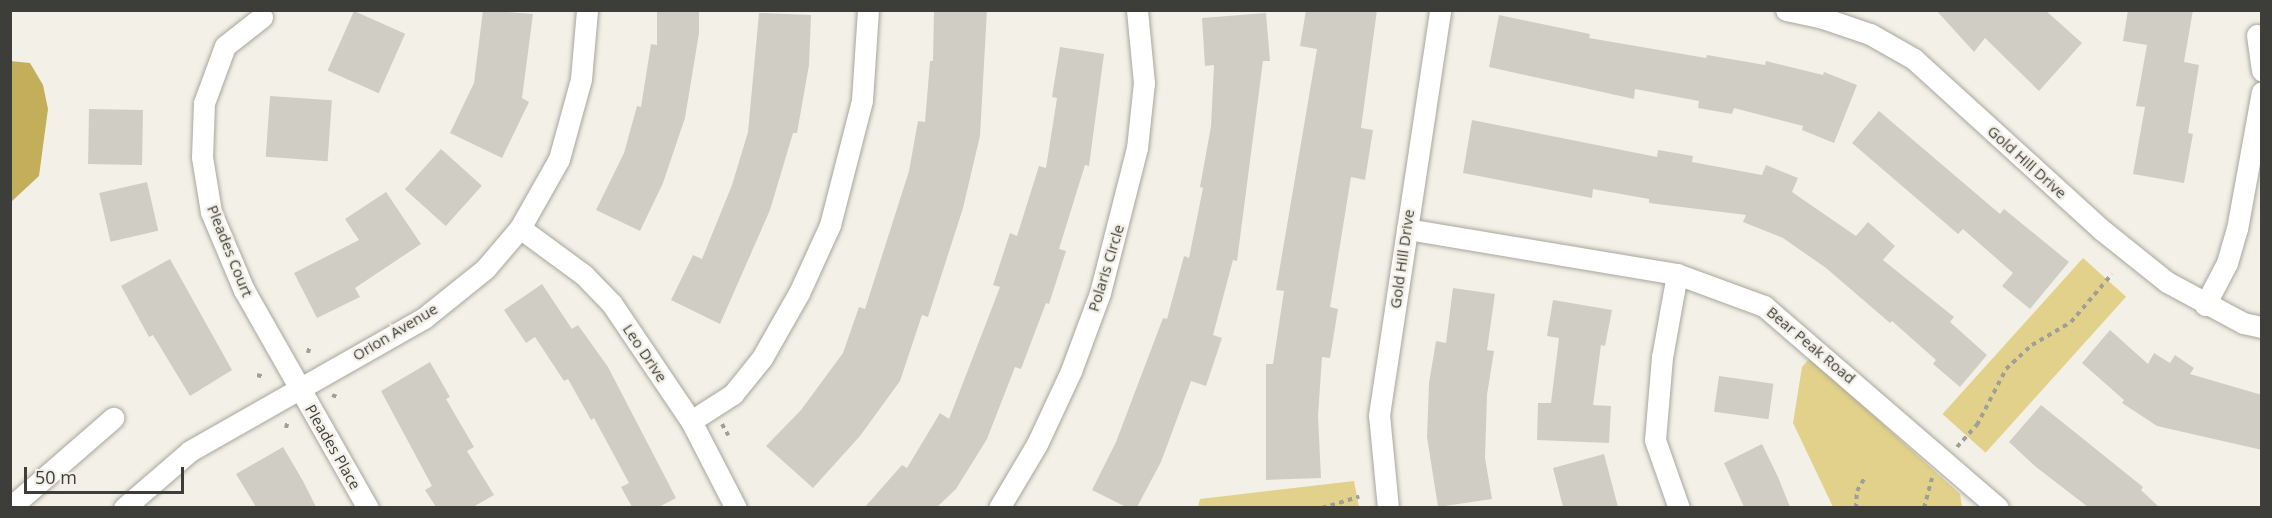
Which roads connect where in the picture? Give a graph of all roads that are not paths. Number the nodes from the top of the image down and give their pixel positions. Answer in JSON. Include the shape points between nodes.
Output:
{"nodes":[{"id":1,"x":587,"y":10,"type":"edge"},
{"id":2,"x":868,"y":10,"type":"edge"},
{"id":3,"x":1137,"y":10,"type":"edge"},
{"id":4,"x":1440,"y":10,"type":"edge"},
{"id":5,"x":1786,"y":10,"type":"edge"},
{"id":6,"x":262,"y":17,"type":"dead end"},
{"id":7,"x":2257,"y":35,"type":"dead end"},
{"id":8,"x":2262,"y":71,"type":"edge"},
{"id":9,"x":2262,"y":92,"type":"edge"},
{"id":10,"x":520,"y":228,"type":"junction"},
{"id":11,"x":1407,"y":229,"type":"junction"},
{"id":12,"x":1677,"y":274,"type":"junction"},
{"id":13,"x":2205,"y":305,"type":"junction"},
{"id":14,"x":2262,"y":327,"type":"edge"},
{"id":15,"x":298,"y":387,"type":"junction"},
{"id":16,"x":113,"y":418,"type":"dead end"},
{"id":17,"x":691,"y":422,"type":"junction"},
{"id":18,"x":12,"y":505,"type":"edge"},
{"id":19,"x":124,"y":507,"type":"edge"},
{"id":20,"x":368,"y":507,"type":"edge"},
{"id":21,"x":736,"y":507,"type":"edge"},
{"id":22,"x":999,"y":507,"type":"edge"},
{"id":23,"x":1388,"y":507,"type":"edge"},
{"id":24,"x":1679,"y":507,"type":"edge"},
{"id":25,"x":1998,"y":507,"type":"edge"}],
"edges":[{"from":1,"to":10,"type":"street","name":"Orion Avenue","via":[[581,79],[559,159]]},
{"from":2,"to":17,"type":"street","via":[[862,100],[830,225],[799,293],[762,358],[733,394]]},
{"from":3,"to":22,"type":"street","name":"Polaris Circle","via":[[1144,83],[1138,137],[1104,281],[1071,371],[1036,444]]},
{"from":4,"to":11,"type":"street","name":"Gold Hill Drive"},
{"from":5,"to":13,"type":"street","name":"Gold Hill Drive","via":[[1820,16],[1870,34],[1914,59],[2102,230],[2167,282]]},
{"from":6,"to":15,"type":"street","name":"Pleades Court","via":[[225,46],[204,103],[202,157],[211,212],[244,290]]},
{"from":7,"to":8,"type":"street"},
{"from":9,"to":13,"type":"street","via":[[2237,229],[2227,263]]},
{"from":10,"to":15,"type":"street","name":"Orion Avenue","via":[[485,269],[424,318]]},
{"from":10,"to":17,"type":"street","name":"Leo Drive","via":[[584,275],[612,304]]},
{"from":11,"to":12,"type":"street","name":"Bear Peak Road"},
{"from":11,"to":23,"type":"street","name":"Gold Hill Drive","via":[[1379,415]]},
{"from":12,"to":24,"type":"street","via":[[1662,357],[1655,440]]},
{"from":12,"to":25,"type":"street","name":"Bear Peak Road","via":[[1764,306]]},
{"from":13,"to":14,"type":"street","name":"Gold Hill Drive","via":[[2243,323]]},
{"from":15,"to":19,"type":"street","name":"Orion Avenue","via":[[190,451]]},
{"from":15,"to":20,"type":"street","name":"Pleades Place"},
{"from":16,"to":18,"type":"street"},
{"from":17,"to":21,"type":"street","name":"Leo Drive"}]}
